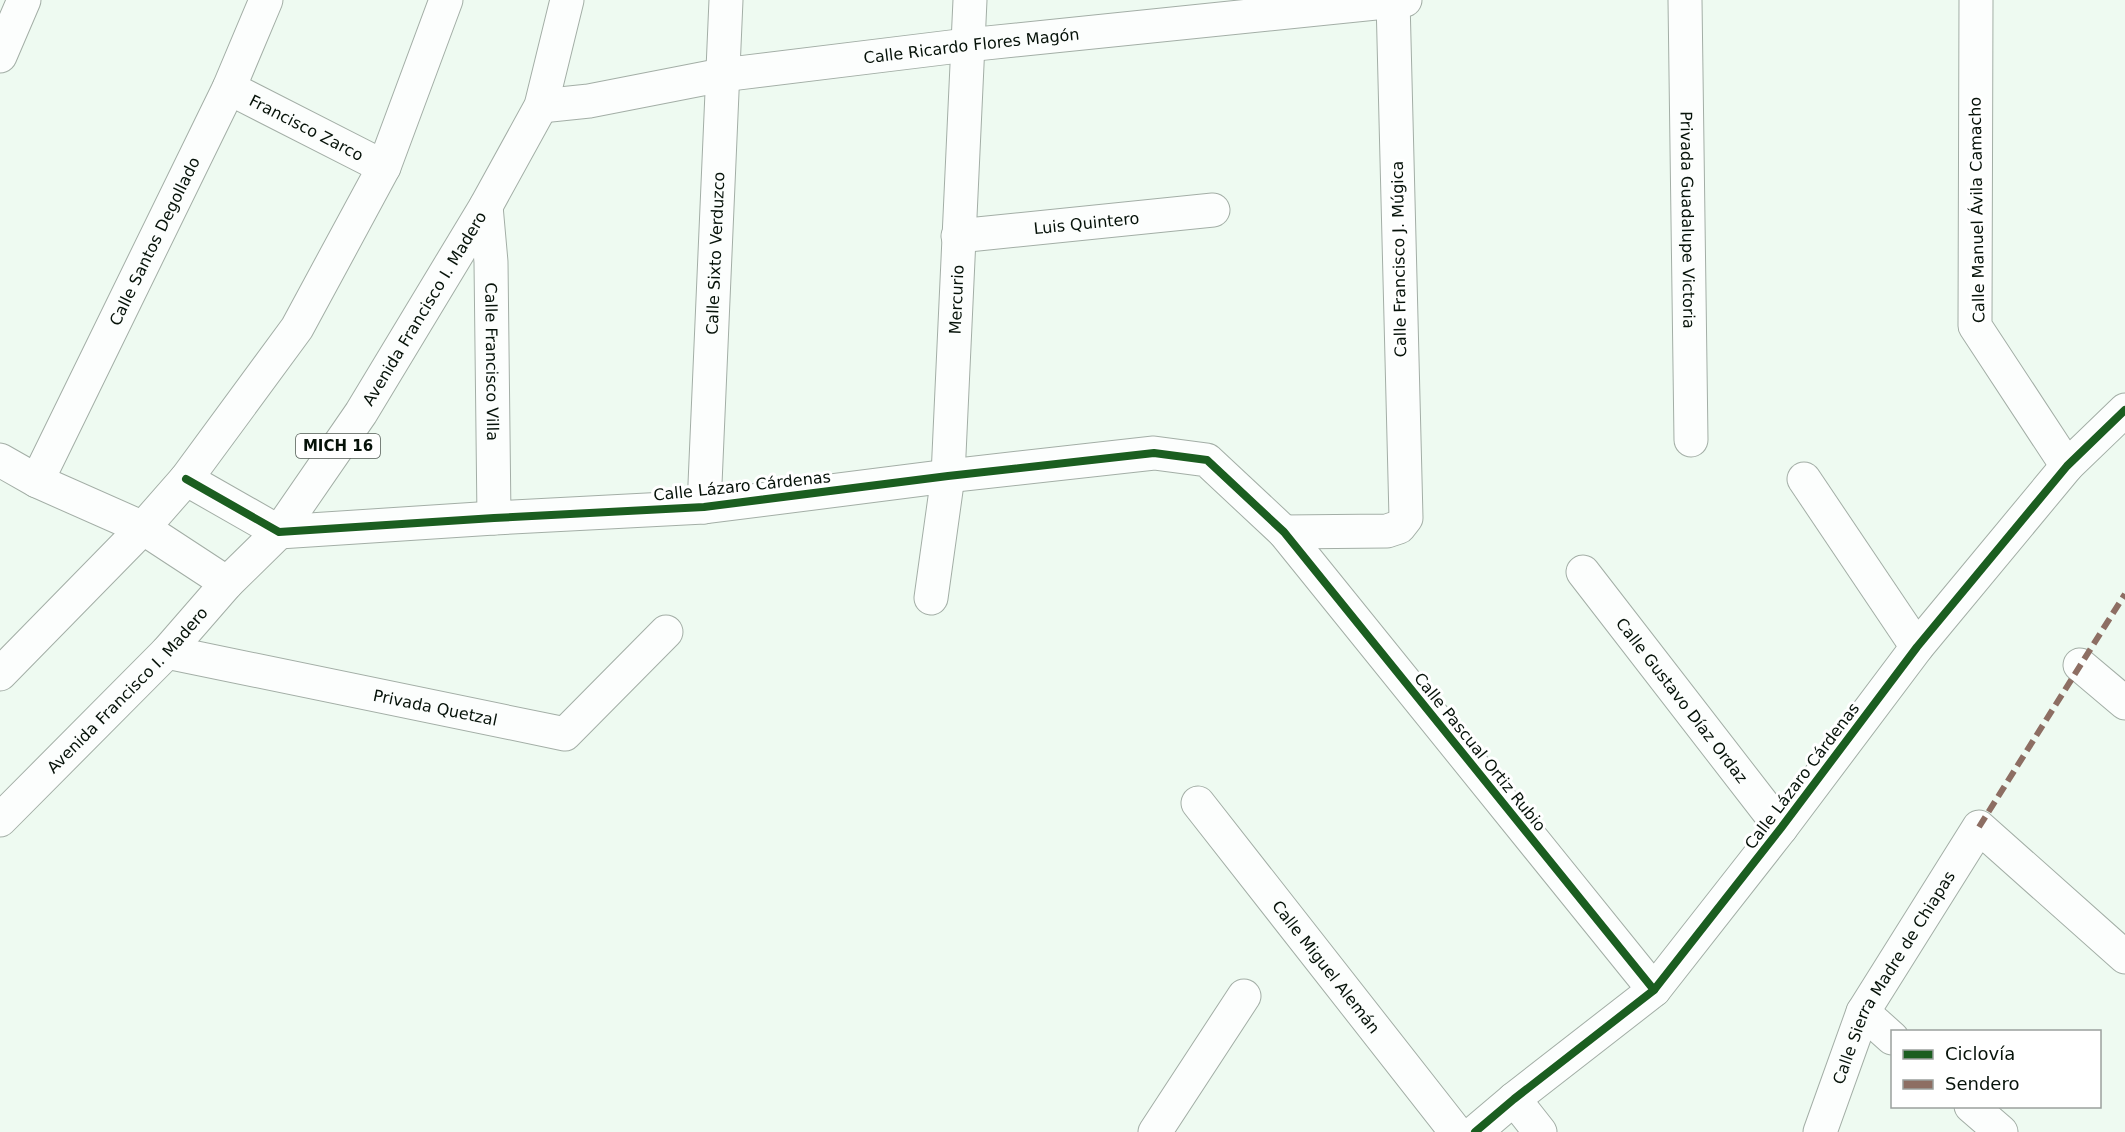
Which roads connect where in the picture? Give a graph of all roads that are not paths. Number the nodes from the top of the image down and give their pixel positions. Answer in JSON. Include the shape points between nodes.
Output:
{"nodes":[{"id":1,"x":24,"y":0,"type":"edge"},
{"id":2,"x":266,"y":0,"type":"edge"},
{"id":3,"x":446,"y":0,"type":"edge"},
{"id":4,"x":567,"y":0,"type":"edge"},
{"id":5,"x":726,"y":0,"type":"edge"},
{"id":6,"x":970,"y":0,"type":"edge"},
{"id":7,"x":1685,"y":0,"type":"edge"},
{"id":8,"x":1976,"y":0,"type":"edge"},
{"id":9,"x":1397,"y":1,"type":"edge"},
{"id":10,"x":967,"y":45,"type":"junction"},
{"id":11,"x":0,"y":56,"type":"edge"},
{"id":12,"x":722,"y":75,"type":"junction"},
{"id":13,"x":229,"y":88,"type":"junction"},
{"id":14,"x":540,"y":106,"type":"junction"},
{"id":15,"x":384,"y":167,"type":"junction"},
{"id":16,"x":486,"y":206,"type":"junction"},
{"id":17,"x":1214,"y":210,"type":"dead end"},
{"id":18,"x":958,"y":236,"type":"junction"},
{"id":19,"x":2125,"y":410,"type":"edge"},
{"id":20,"x":1691,"y":440,"type":"dead end"},
{"id":21,"x":0,"y":460,"type":"edge"},
{"id":22,"x":2067,"y":466,"type":"junction"},
{"id":23,"x":948,"y":476,"type":"junction"},
{"id":24,"x":1804,"y":478,"type":"dead end"},
{"id":25,"x":186,"y":479,"type":"junction"},
{"id":26,"x":37,"y":481,"type":"junction"},
{"id":27,"x":704,"y":507,"type":"junction"},
{"id":28,"x":494,"y":518,"type":"junction"},
{"id":29,"x":142,"y":528,"type":"junction"},
{"id":30,"x":279,"y":532,"type":"junction"},
{"id":31,"x":1284,"y":532,"type":"junction"},
{"id":32,"x":1583,"y":572,"type":"dead end"},
{"id":33,"x":227,"y":583,"type":"junction"},
{"id":34,"x":931,"y":598,"type":"dead end"},
{"id":35,"x":666,"y":632,"type":"dead end"},
{"id":36,"x":1917,"y":647,"type":"junction"},
{"id":37,"x":167,"y":652,"type":"junction"},
{"id":38,"x":2080,"y":665,"type":"dead end"},
{"id":39,"x":0,"y":674,"type":"edge"},
{"id":40,"x":2125,"y":703,"type":"edge"},
{"id":41,"x":1198,"y":803,"type":"dead end"},
{"id":42,"x":0,"y":820,"type":"edge"},
{"id":43,"x":1781,"y":828,"type":"junction"},
{"id":44,"x":2125,"y":957,"type":"edge"},
{"id":45,"x":1654,"y":990,"type":"junction"},
{"id":46,"x":1244,"y":996,"type":"dead end"},
{"id":47,"x":1863,"y":1012,"type":"junction"},
{"id":48,"x":1891,"y":1036,"type":"edge"},
{"id":49,"x":1514,"y":1099,"type":"junction"},
{"id":50,"x":1972,"y":1108,"type":"edge"},
{"id":51,"x":1155,"y":1132,"type":"edge"},
{"id":52,"x":1456,"y":1132,"type":"edge"},
{"id":53,"x":1475,"y":1132,"type":"edge"},
{"id":54,"x":1539,"y":1132,"type":"edge"},
{"id":55,"x":1820,"y":1132,"type":"edge"},
{"id":56,"x":2001,"y":1132,"type":"edge"}],
"edges":[{"from":1,"to":11,"type":"street"},
{"from":2,"to":13,"type":"street","name":"Calle Santos Degollado"},
{"from":3,"to":15,"type":"street"},
{"from":4,"to":14,"type":"street","name":"Avenida Francisco I. Madero","number":"MICH 16"},
{"from":5,"to":12,"type":"street","name":"Calle Sixto Verduzco"},
{"from":6,"to":10,"type":"street","name":"Mercurio"},
{"from":7,"to":20,"type":"street","name":"Privada Guadalupe Victoria"},
{"from":8,"to":22,"type":"street","name":"Calle Manuel Ávila Camacho","via":[[1975,326]]},
{"from":9,"to":10,"type":"street","name":"Calle Ricardo Flores Magón"},
{"from":9,"to":31,"type":"street","name":"Calle Francisco J. Múgica","via":[[1406,518],[1399,527],[1387,531]]},
{"from":10,"to":12,"type":"street","name":"Calle Ricardo Flores Magón"},
{"from":10,"to":18,"type":"street","name":"Mercurio"},
{"from":12,"to":14,"type":"street","name":"Calle Ricardo Flores Magón","via":[[589,101]]},
{"from":12,"to":27,"type":"street","name":"Calle Sixto Verduzco"},
{"from":13,"to":15,"type":"street","name":"Francisco Zarco"},
{"from":13,"to":26,"type":"street","name":"Calle Santos Degollado"},
{"from":14,"to":16,"type":"street","name":"Avenida Francisco I. Madero","number":"MICH 16"},
{"from":15,"to":25,"type":"street","via":[[297,328]]},
{"from":16,"to":28,"type":"street","name":"Calle Francisco Villa"},
{"from":16,"to":30,"type":"street","name":"Avenida Francisco I. Madero","number":"MICH 16","via":[[361,413]]},
{"from":17,"to":18,"type":"street","name":"Luis Quintero"},
{"from":18,"to":23,"type":"street","name":"Mercurio"},
{"from":19,"to":22,"type":"street","name":"Calle Lázaro Cárdenas"},
{"from":21,"to":26,"type":"street"},
{"from":22,"to":36,"type":"street","name":"Calle Lázaro Cárdenas"},
{"from":23,"to":27,"type":"street","name":"Calle Lázaro Cárdenas"},
{"from":23,"to":31,"type":"street","name":"Calle Lázaro Cárdenas","via":[[1154,453],[1207,460]]},
{"from":23,"to":34,"type":"street","name":"Mercurio"},
{"from":24,"to":36,"type":"street"},
{"from":25,"to":29,"type":"street"},
{"from":25,"to":30,"type":"street"},
{"from":26,"to":29,"type":"street"},
{"from":27,"to":28,"type":"street","name":"Calle Lázaro Cárdenas"},
{"from":28,"to":30,"type":"street","name":"Calle Lázaro Cárdenas"},
{"from":29,"to":33,"type":"street"},
{"from":29,"to":39,"type":"street"},
{"from":30,"to":33,"type":"street","name":"Avenida Francisco I. Madero","number":"MICH 16"},
{"from":31,"to":45,"type":"street","name":"Calle Pascual Ortiz Rubio"},
{"from":32,"to":43,"type":"street","name":"Calle Gustavo Díaz Ordaz"},
{"from":33,"to":37,"type":"street","name":"Avenida Francisco I. Madero","number":"MICH 16"},
{"from":35,"to":37,"type":"street","name":"Privada Quetzal","via":[[565,734]]},
{"from":36,"to":43,"type":"street","name":"Calle Lázaro Cárdenas"},
{"from":37,"to":42,"type":"street","name":"Avenida Francisco I. Madero","number":"MICH 16"},
{"from":38,"to":40,"type":"street"},
{"from":41,"to":52,"type":"street","name":"Calle Miguel Alemán"},
{"from":43,"to":45,"type":"street","name":"Calle Lázaro Cárdenas"},
{"from":44,"to":47,"type":"street","name":"Calle Sierra Madre de Chiapas","via":[[1979,827]]},
{"from":45,"to":49,"type":"street","name":"Calle Lázaro Cárdenas"},
{"from":46,"to":51,"type":"street"},
{"from":47,"to":48,"type":"street"},
{"from":47,"to":55,"type":"street","name":"Calle Sierra Madre de Chiapas"},
{"from":49,"to":53,"type":"street","name":"Calle Lázaro Cárdenas"},
{"from":49,"to":54,"type":"street"},
{"from":50,"to":56,"type":"street"}]}
